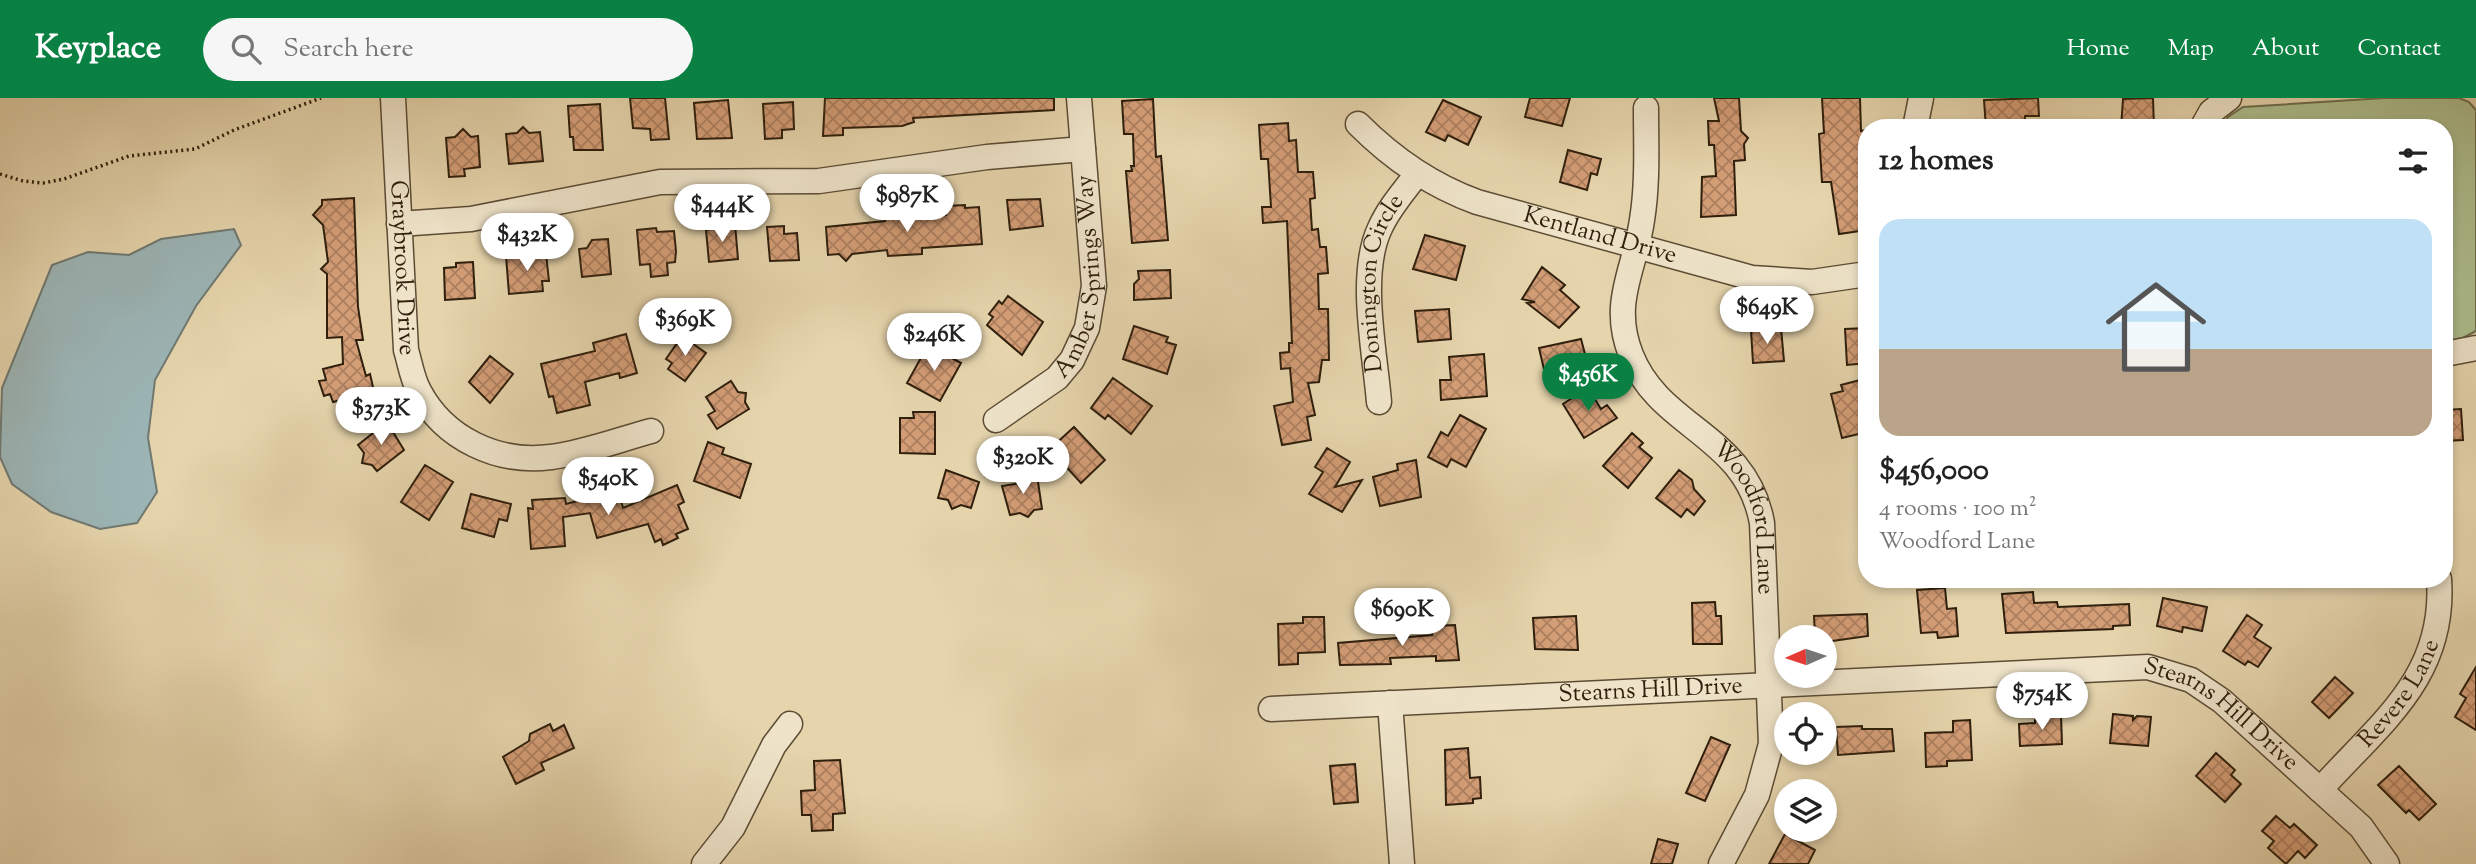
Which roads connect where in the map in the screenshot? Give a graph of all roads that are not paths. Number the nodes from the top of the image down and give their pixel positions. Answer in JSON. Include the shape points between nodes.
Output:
{"nodes":[{"id":1,"x":393,"y":98,"type":"edge"},
{"id":2,"x":1079,"y":98,"type":"edge"},
{"id":3,"x":1920,"y":98,"type":"edge"},
{"id":4,"x":2229,"y":98,"type":"edge"},
{"id":5,"x":1646,"y":108,"type":"dead end"},
{"id":6,"x":1917,"y":119,"type":"edge"},
{"id":7,"x":2207,"y":119,"type":"edge"},
{"id":8,"x":1358,"y":124,"type":"dead end"},
{"id":9,"x":1083,"y":149,"type":"junction"},
{"id":10,"x":1417,"y":174,"type":"junction"},
{"id":11,"x":399,"y":225,"type":"junction"},
{"id":12,"x":1635,"y":247,"type":"junction"},
{"id":13,"x":1858,"y":275,"type":"edge"},
{"id":14,"x":2476,"y":348,"type":"edge"},
{"id":15,"x":2453,"y":352,"type":"edge"},
{"id":16,"x":1379,"y":402,"type":"dead end"},
{"id":17,"x":996,"y":420,"type":"dead end"},
{"id":18,"x":650,"y":431,"type":"dead end"},
{"id":19,"x":2439,"y":588,"type":"edge"},
{"id":20,"x":1770,"y":685,"type":"junction"},
{"id":21,"x":1390,"y":703,"type":"junction"},
{"id":22,"x":1271,"y":709,"type":"dead end"},
{"id":23,"x":790,"y":724,"type":"dead end"},
{"id":24,"x":2320,"y":790,"type":"junction"},
{"id":25,"x":704,"y":864,"type":"edge"},
{"id":26,"x":1402,"y":864,"type":"edge"},
{"id":27,"x":1721,"y":864,"type":"edge"},
{"id":28,"x":2387,"y":864,"type":"edge"}],
"edges":[{"from":1,"to":11,"type":"street","name":"Graybrook Drive"},
{"from":2,"to":9,"type":"street","name":"Amber Springs Way"},
{"from":3,"to":6,"type":"street"},
{"from":4,"to":7,"type":"street"},
{"from":5,"to":12,"type":"street","name":"Woodford Lane","via":[[1645,195]]},
{"from":8,"to":10,"type":"street","name":"Kentland Drive"},
{"from":9,"to":11,"type":"street","via":[[986,157],[819,181],[660,182],[471,219]]},
{"from":9,"to":17,"type":"street","name":"Amber Springs Way","via":[[1094,286],[1087,328],[1072,360],[1057,378]]},
{"from":10,"to":12,"type":"street","name":"Kentland Drive","via":[[1477,202]]},
{"from":10,"to":16,"type":"street","name":"Donington Circle","via":[[1380,228],[1371,258]]},
{"from":11,"to":18,"type":"street","name":"Graybrook Drive","via":[[408,360],[422,395],[445,424],[488,451],[527,459],[559,456]]},
{"from":12,"to":13,"type":"street","name":"Kentland Drive","via":[[1766,280],[1812,282]]},
{"from":12,"to":20,"type":"street","name":"Woodford Lane","via":[[1622,306],[1632,358],[1658,397],[1736,463],[1760,513]]},
{"from":14,"to":15,"type":"street"},
{"from":19,"to":24,"type":"street","name":"Revere Lane","via":[[2438,633],[2421,674]]},
{"from":20,"to":21,"type":"street","name":"Stearns Hill Drive"},
{"from":20,"to":24,"type":"street","name":"Stearns Hill Drive","via":[[2129,667],[2166,670],[2207,689]]},
{"from":20,"to":27,"type":"street","name":"Woodford Lane","via":[[1771,744],[1763,779]]},
{"from":21,"to":22,"type":"street","name":"Stearns Hill Drive"},
{"from":21,"to":26,"type":"street"},
{"from":23,"to":25,"type":"street","via":[[774,745],[733,827]]},
{"from":24,"to":28,"type":"street","name":"Stearns Hill Drive","via":[[2361,827]]}]}
